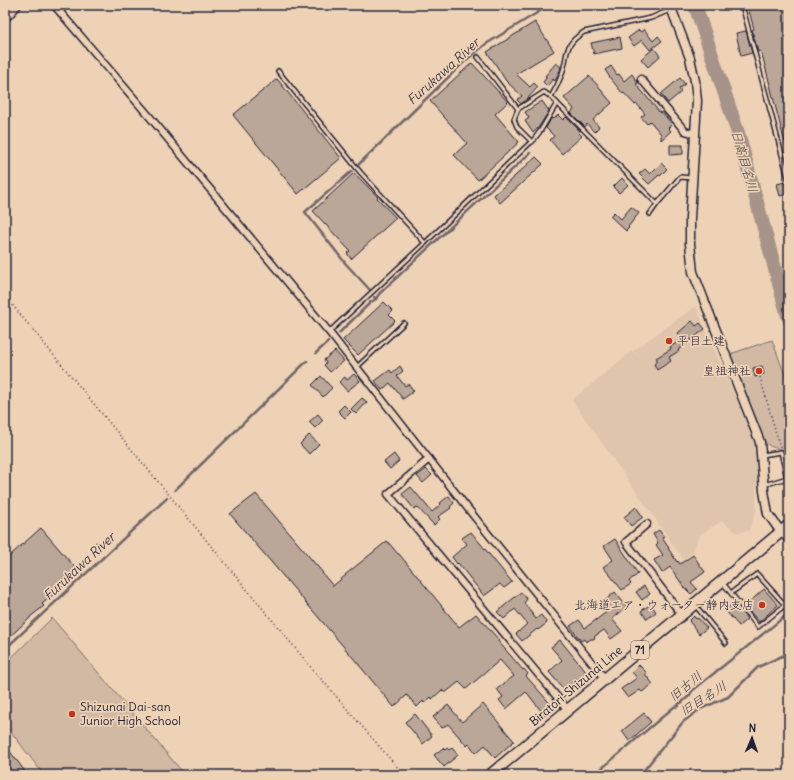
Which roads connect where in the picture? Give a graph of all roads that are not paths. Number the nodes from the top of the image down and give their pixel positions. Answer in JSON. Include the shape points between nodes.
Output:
{"nodes":[{"id":1,"x":17,"y":5,"type":"edge"},
{"id":2,"x":54,"y":5,"type":"edge"},
{"id":3,"x":742,"y":5,"type":"edge"},
{"id":4,"x":671,"y":7,"type":"edge"},
{"id":5,"x":5,"y":18,"type":"edge"},
{"id":6,"x":478,"y":57,"type":"dead end"},
{"id":7,"x":278,"y":71,"type":"dead end"},
{"id":8,"x":641,"y":79,"type":"dead end"},
{"id":9,"x":551,"y":97,"type":"junction"},
{"id":10,"x":557,"y":103,"type":"junction"},
{"id":11,"x":518,"y":109,"type":"junction"},
{"id":12,"x":695,"y":134,"type":"junction"},
{"id":13,"x":531,"y":142,"type":"junction"},
{"id":14,"x":692,"y":178,"type":"junction"},
{"id":15,"x":789,"y":181,"type":"edge"},
{"id":16,"x":657,"y":204,"type":"junction"},
{"id":17,"x":650,"y":214,"type":"dead end"},
{"id":18,"x":425,"y":243,"type":"junction"},
{"id":19,"x":404,"y":323,"type":"dead end"},
{"id":20,"x":330,"y":332,"type":"junction"},
{"id":21,"x":357,"y":367,"type":"junction"},
{"id":22,"x":762,"y":455,"type":"junction"},
{"id":23,"x":429,"y":459,"type":"junction"},
{"id":24,"x":764,"y":485,"type":"junction"},
{"id":25,"x":647,"y":524,"type":"dead end"},
{"id":26,"x":789,"y":525,"type":"edge"},
{"id":27,"x":781,"y":532,"type":"junction"},
{"id":28,"x":789,"y":541,"type":"edge"},
{"id":29,"x":721,"y":581,"type":"junction"},
{"id":30,"x":731,"y":593,"type":"junction"},
{"id":31,"x":694,"y":604,"type":"junction"},
{"id":32,"x":682,"y":615,"type":"junction"},
{"id":33,"x":726,"y":643,"type":"dead end"},
{"id":34,"x":605,"y":679,"type":"junction"},
{"id":35,"x":568,"y":710,"type":"junction"},
{"id":36,"x":490,"y":775,"type":"edge"}],
"edges":[{"from":1,"to":5,"type":"street"},
{"from":2,"to":20,"type":"street"},
{"from":3,"to":15,"type":"lane"},
{"from":4,"to":9,"type":"lane","via":[[650,18],[584,32],[576,37],[566,53],[562,74]]},
{"from":4,"to":12,"type":"street","via":[[690,58],[697,101]]},
{"from":6,"to":11,"type":"lane"},
{"from":7,"to":18,"type":"lane","via":[[360,172]]},
{"from":8,"to":12,"type":"street","via":[[685,131]]},
{"from":9,"to":10,"type":"lane"},
{"from":9,"to":11,"type":"lane","via":[[544,92]]},
{"from":10,"to":13,"type":"lane"},
{"from":10,"to":16,"type":"lane"},
{"from":11,"to":13,"type":"lane","via":[[514,119],[517,127]]},
{"from":12,"to":14,"type":"street"},
{"from":13,"to":18,"type":"lane"},
{"from":14,"to":16,"type":"lane","via":[[680,177]]},
{"from":14,"to":22,"type":"street","via":[[690,244],[693,272],[754,425]]},
{"from":16,"to":17,"type":"lane"},
{"from":18,"to":20,"type":"lane"},
{"from":19,"to":21,"type":"lane"},
{"from":20,"to":21,"type":"street"},
{"from":21,"to":23,"type":"street"},
{"from":22,"to":24,"type":"street"},
{"from":22,"to":24,"type":"lane","via":[[781,452],[787,478]]},
{"from":23,"to":34,"type":"street"},
{"from":23,"to":35,"type":"street","via":[[388,494]]},
{"from":24,"to":27,"type":"street","via":[[768,514]]},
{"from":25,"to":32,"type":"street","via":[[626,542]]},
{"from":26,"to":27,"type":"main road","name":"Biratori-Shizunai Line","number":"71"},
{"from":27,"to":28,"type":"street"},
{"from":27,"to":29,"type":"main road","name":"Biratori-Shizunai Line","number":"71"},
{"from":29,"to":30,"type":"lane"},
{"from":29,"to":31,"type":"main road","name":"Biratori-Shizunai Line","number":"71"},
{"from":30,"to":30,"type":"lane","via":[[758,627],[785,605],[757,574]]},
{"from":31,"to":32,"type":"main road","name":"Biratori-Shizunai Line","number":"71"},
{"from":31,"to":33,"type":"lane"},
{"from":32,"to":34,"type":"main road","name":"Biratori-Shizunai Line","number":"71"},
{"from":34,"to":35,"type":"main road","name":"Biratori-Shizunai Line","number":"71"},
{"from":35,"to":36,"type":"main road","name":"Biratori-Shizunai Line","number":"71"}]}
